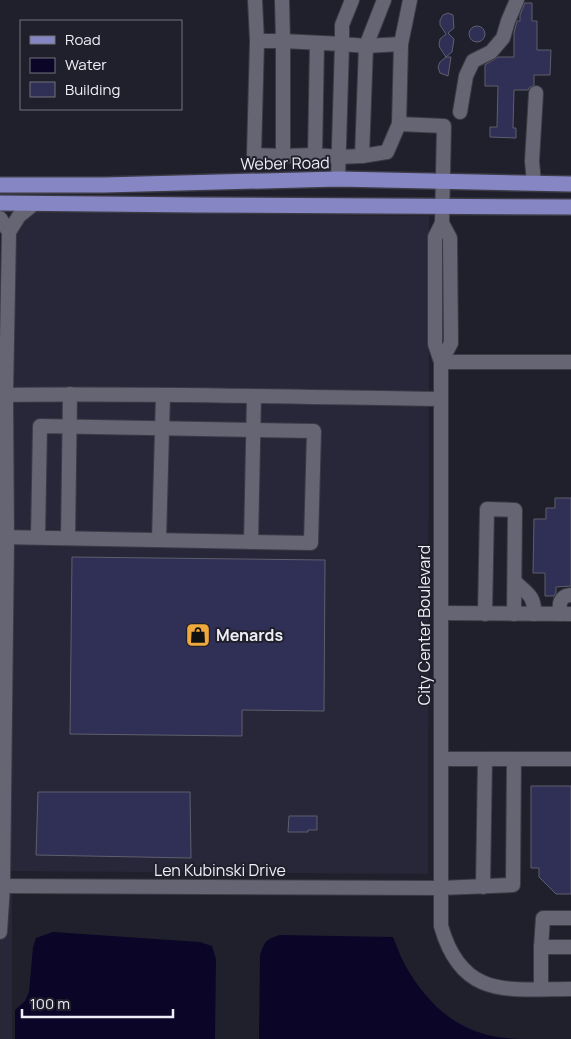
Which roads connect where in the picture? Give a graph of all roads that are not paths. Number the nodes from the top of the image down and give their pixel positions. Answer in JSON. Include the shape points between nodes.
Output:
{"nodes":[{"id":1,"x":255,"y":0,"type":"edge"},
{"id":2,"x":282,"y":0,"type":"edge"},
{"id":3,"x":352,"y":0,"type":"edge"},
{"id":4,"x":384,"y":0,"type":"edge"},
{"id":5,"x":410,"y":0,"type":"edge"},
{"id":6,"x":516,"y":0,"type":"edge"},
{"id":7,"x":283,"y":41,"type":"junction"},
{"id":8,"x":257,"y":42,"type":"junction"},
{"id":9,"x":317,"y":43,"type":"junction"},
{"id":10,"x":342,"y":44,"type":"junction"},
{"id":11,"x":401,"y":44,"type":"junction"},
{"id":12,"x":366,"y":46,"type":"junction"},
{"id":13,"x":536,"y":92,"type":"dead end"},
{"id":14,"x":460,"y":112,"type":"dead end"},
{"id":15,"x":399,"y":124,"type":"junction"},
{"id":16,"x":314,"y":155,"type":"junction"},
{"id":17,"x":283,"y":156,"type":"junction"},
{"id":18,"x":339,"y":156,"type":"junction"},
{"id":19,"x":362,"y":156,"type":"junction"},
{"id":20,"x":338,"y":179,"type":"junction"},
{"id":21,"x":442,"y":181,"type":"junction"},
{"id":22,"x":534,"y":183,"type":"junction"},
{"id":23,"x":571,"y":184,"type":"edge"},
{"id":24,"x":0,"y":185,"type":"edge"},
{"id":25,"x":0,"y":203,"type":"edge"},
{"id":26,"x":35,"y":203,"type":"junction"},
{"id":27,"x":443,"y":206,"type":"junction"},
{"id":28,"x":571,"y":207,"type":"edge"},
{"id":29,"x":0,"y":218,"type":"edge"},
{"id":30,"x":9,"y":232,"type":"junction"},
{"id":31,"x":441,"y":362,"type":"junction"},
{"id":32,"x":571,"y":362,"type":"edge"},
{"id":33,"x":70,"y":394,"type":"junction"},
{"id":34,"x":6,"y":395,"type":"junction"},
{"id":35,"x":163,"y":395,"type":"junction"},
{"id":36,"x":254,"y":396,"type":"junction"},
{"id":37,"x":440,"y":399,"type":"junction"},
{"id":38,"x":70,"y":427,"type":"junction"},
{"id":39,"x":162,"y":428,"type":"junction"},
{"id":40,"x":253,"y":430,"type":"junction"},
{"id":41,"x":3,"y":463,"type":"edge"},
{"id":42,"x":4,"y":537,"type":"edge"},
{"id":43,"x":38,"y":537,"type":"junction"},
{"id":44,"x":68,"y":538,"type":"junction"},
{"id":45,"x":159,"y":540,"type":"junction"},
{"id":46,"x":251,"y":542,"type":"junction"},
{"id":47,"x":514,"y":582,"type":"junction"},
{"id":48,"x":571,"y":596,"type":"edge"},
{"id":49,"x":3,"y":606,"type":"edge"},
{"id":50,"x":441,"y":613,"type":"junction"},
{"id":51,"x":485,"y":614,"type":"junction"},
{"id":52,"x":514,"y":614,"type":"junction"},
{"id":53,"x":534,"y":614,"type":"junction"},
{"id":54,"x":565,"y":614,"type":"edge"},
{"id":55,"x":441,"y":758,"type":"junction"},
{"id":56,"x":485,"y":758,"type":"junction"},
{"id":57,"x":514,"y":759,"type":"junction"},
{"id":58,"x":571,"y":759,"type":"edge"},
{"id":59,"x":1,"y":886,"type":"edge"},
{"id":60,"x":483,"y":887,"type":"junction"},
{"id":61,"x":440,"y":888,"type":"junction"},
{"id":62,"x":571,"y":918,"type":"edge"},
{"id":63,"x":0,"y":932,"type":"edge"},
{"id":64,"x":541,"y":947,"type":"junction"},
{"id":65,"x":571,"y":947,"type":"edge"},
{"id":66,"x":541,"y":989,"type":"junction"},
{"id":67,"x":571,"y":989,"type":"edge"}],
"edges":[{"from":1,"to":8,"type":"street"},
{"from":2,"to":7,"type":"street"},
{"from":3,"to":10,"type":"street","via":[[342,25]]},
{"from":4,"to":12,"type":"street"},
{"from":5,"to":11,"type":"street"},
{"from":6,"to":14,"type":"street","via":[[503,38],[491,52],[472,61]]},
{"from":7,"to":8,"type":"street"},
{"from":7,"to":9,"type":"street"},
{"from":7,"to":17,"type":"street"},
{"from":8,"to":17,"type":"street","via":[[254,155]]},
{"from":9,"to":10,"type":"street"},
{"from":9,"to":16,"type":"street"},
{"from":10,"to":12,"type":"street"},
{"from":10,"to":18,"type":"street"},
{"from":11,"to":12,"type":"street"},
{"from":11,"to":15,"type":"street"},
{"from":12,"to":19,"type":"street"},
{"from":13,"to":22,"type":"street"},
{"from":15,"to":19,"type":"street","via":[[387,152]]},
{"from":15,"to":21,"type":"street","via":[[444,126]]},
{"from":16,"to":17,"type":"street"},
{"from":16,"to":18,"type":"street"},
{"from":18,"to":19,"type":"street"},
{"from":18,"to":20,"type":"street"},
{"from":20,"to":21,"type":"main road","name":"Weber Road"},
{"from":20,"to":24,"type":"main road","name":"Weber Road"},
{"from":21,"to":22,"type":"main road","name":"Weber Road"},
{"from":21,"to":27,"type":"street"},
{"from":22,"to":23,"type":"main road","name":"Weber Road"},
{"from":25,"to":26,"type":"main road"},
{"from":26,"to":27,"type":"main road"},
{"from":26,"to":30,"type":"street","via":[[19,216]]},
{"from":27,"to":28,"type":"main road"},
{"from":27,"to":31,"type":"street","name":"City Center Boulevard","via":[[442,223],[450,238],[451,343]]},
{"from":29,"to":30,"type":"street"},
{"from":30,"to":34,"type":"street"},
{"from":31,"to":32,"type":"street"},
{"from":31,"to":37,"type":"street","name":"City Center Boulevard"},
{"from":33,"to":34,"type":"street"},
{"from":33,"to":35,"type":"street"},
{"from":33,"to":38,"type":"street"},
{"from":34,"to":41,"type":"street"},
{"from":35,"to":36,"type":"street"},
{"from":35,"to":39,"type":"street"},
{"from":36,"to":37,"type":"street"},
{"from":36,"to":40,"type":"street"},
{"from":37,"to":50,"type":"street","name":"City Center Boulevard"},
{"from":38,"to":39,"type":"street"},
{"from":38,"to":43,"type":"street","via":[[40,426]]},
{"from":38,"to":44,"type":"street"},
{"from":39,"to":40,"type":"street"},
{"from":39,"to":45,"type":"street"},
{"from":40,"to":46,"type":"street"},
{"from":40,"to":46,"type":"street","via":[[314,431],[311,543]]},
{"from":41,"to":42,"type":"street"},
{"from":42,"to":43,"type":"street"},
{"from":42,"to":49,"type":"street"},
{"from":43,"to":44,"type":"street"},
{"from":44,"to":45,"type":"street"},
{"from":45,"to":46,"type":"street"},
{"from":47,"to":51,"type":"street","via":[[515,510],[487,509]]},
{"from":47,"to":52,"type":"street"},
{"from":47,"to":53,"type":"street","via":[[532,598]]},
{"from":48,"to":54,"type":"street","via":[[561,598],[559,603]]},
{"from":49,"to":59,"type":"street"},
{"from":50,"to":51,"type":"street"},
{"from":50,"to":55,"type":"street","name":"City Center Boulevard"},
{"from":51,"to":52,"type":"street"},
{"from":52,"to":53,"type":"street"},
{"from":53,"to":54,"type":"street"},
{"from":55,"to":56,"type":"street"},
{"from":55,"to":61,"type":"street","name":"City Center Boulevard"},
{"from":56,"to":57,"type":"street"},
{"from":56,"to":60,"type":"street"},
{"from":57,"to":58,"type":"street"},
{"from":57,"to":60,"type":"street","name":"Len Kubinski Drive","via":[[512,885]]},
{"from":59,"to":61,"type":"street","name":"Len Kubinski Drive"},
{"from":59,"to":63,"type":"street"},
{"from":60,"to":61,"type":"street","name":"Len Kubinski Drive"},
{"from":61,"to":66,"type":"street","name":"City Center Boulevard","via":[[441,926],[446,943],[462,969],[492,987]]},
{"from":62,"to":64,"type":"street","via":[[543,918]]},
{"from":64,"to":65,"type":"street"},
{"from":64,"to":66,"type":"street"},
{"from":66,"to":67,"type":"street","name":"City Center Boulevard"}]}
